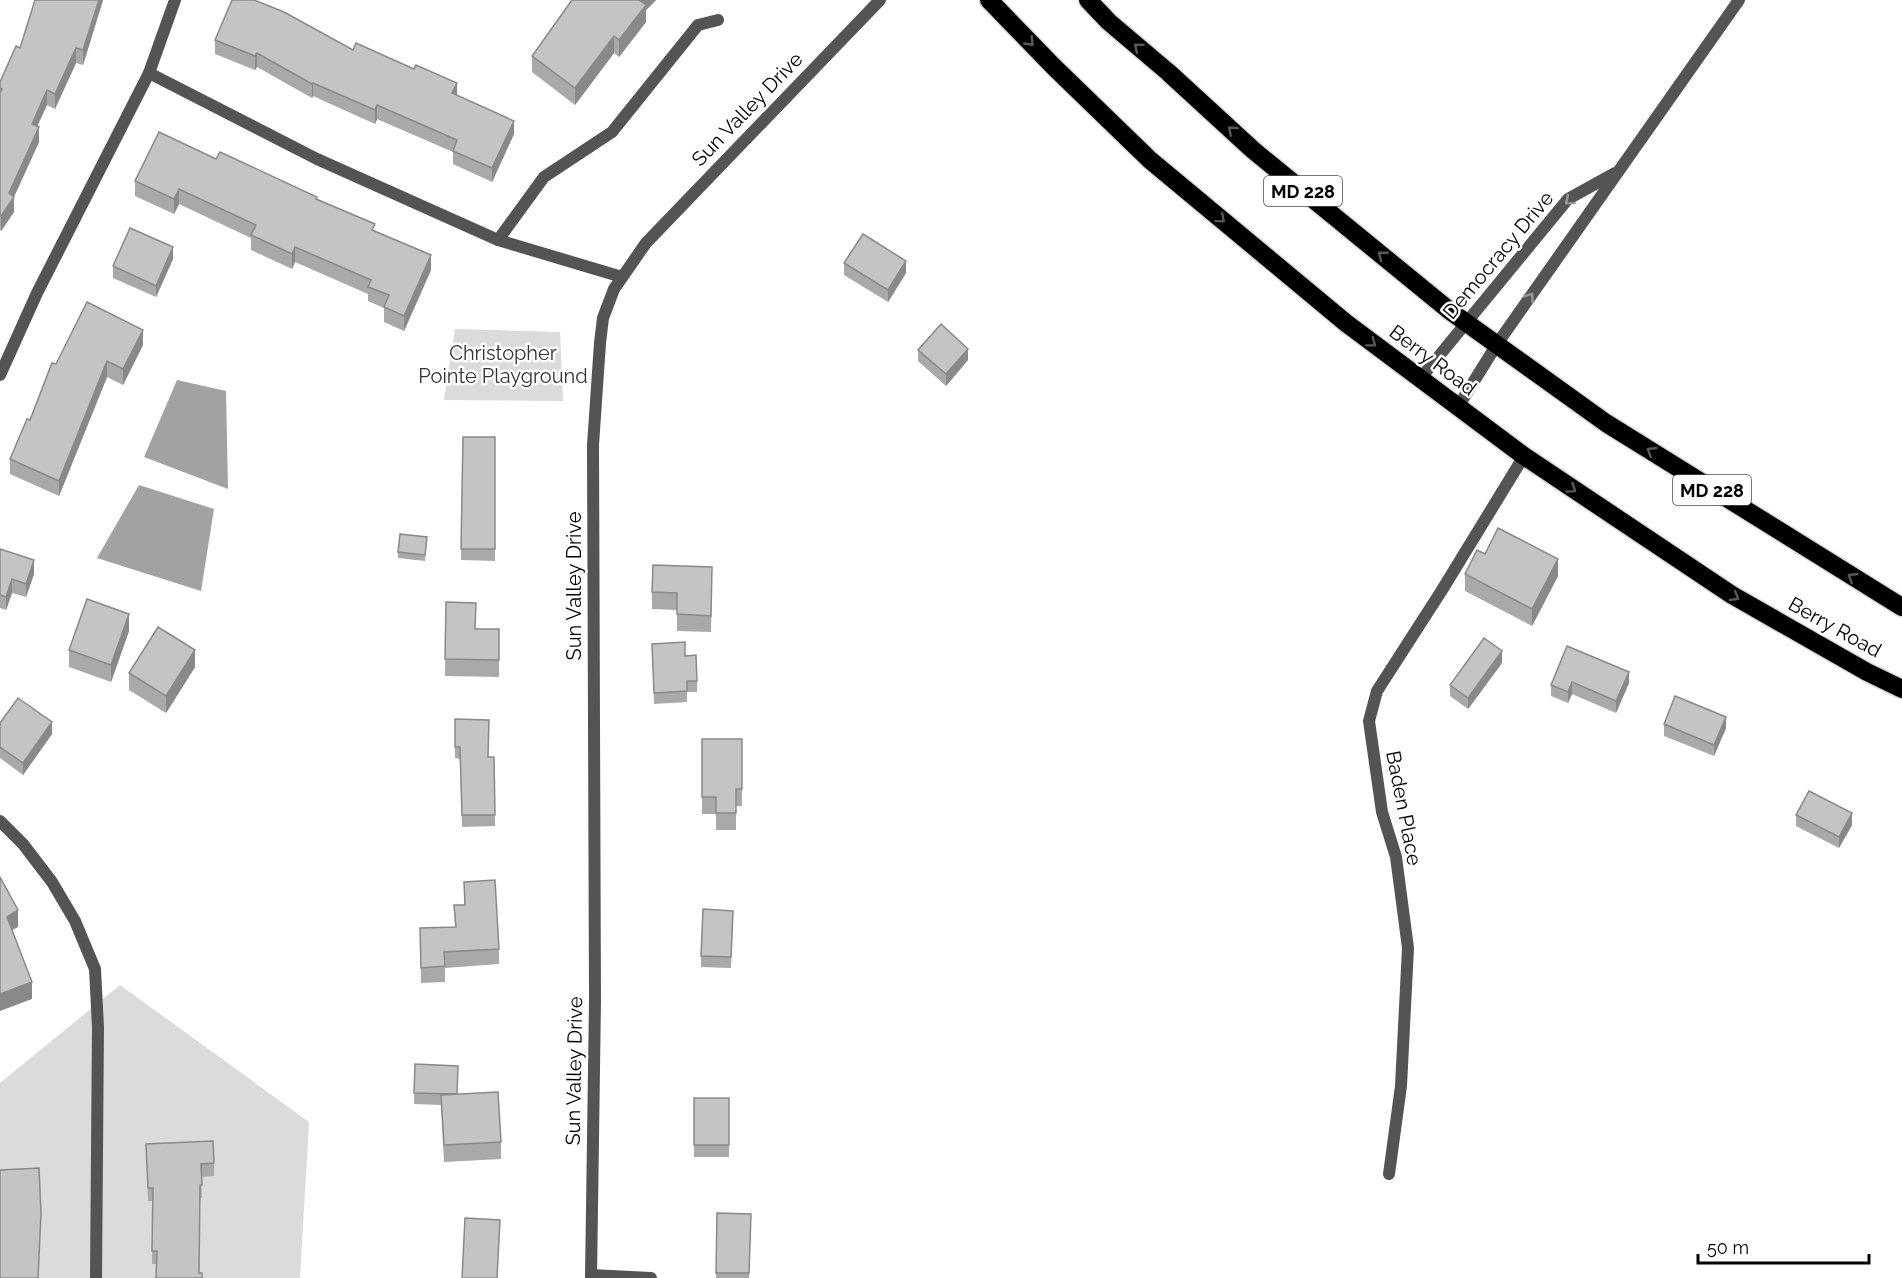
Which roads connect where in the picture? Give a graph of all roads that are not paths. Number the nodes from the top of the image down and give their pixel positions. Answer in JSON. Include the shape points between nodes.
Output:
{"nodes":[{"id":1,"x":175,"y":0,"type":"edge"},
{"id":2,"x":880,"y":0,"type":"edge"},
{"id":3,"x":989,"y":0,"type":"edge"},
{"id":4,"x":1088,"y":0,"type":"edge"},
{"id":5,"x":1739,"y":0,"type":"edge"},
{"id":6,"x":718,"y":20,"type":"dead end"},
{"id":7,"x":149,"y":73,"type":"junction"},
{"id":8,"x":1619,"y":171,"type":"junction"},
{"id":9,"x":498,"y":240,"type":"junction"},
{"id":10,"x":622,"y":277,"type":"junction"},
{"id":11,"x":1467,"y":323,"type":"junction"},
{"id":12,"x":1497,"y":344,"type":"junction"},
{"id":13,"x":0,"y":375,"type":"edge"},
{"id":14,"x":1420,"y":379,"type":"junction"},
{"id":15,"x":1458,"y":407,"type":"junction"},
{"id":16,"x":1524,"y":456,"type":"junction"},
{"id":17,"x":1902,"y":607,"type":"edge"},
{"id":18,"x":1902,"y":689,"type":"edge"},
{"id":19,"x":0,"y":821,"type":"edge"},
{"id":20,"x":1389,"y":1174,"type":"dead end"},
{"id":21,"x":591,"y":1277,"type":"edge"},
{"id":22,"x":96,"y":1278,"type":"edge"},
{"id":23,"x":651,"y":1278,"type":"edge"}],
"edges":[{"from":1,"to":7,"type":"street"},
{"from":2,"to":10,"type":"street","name":"Sun Valley Drive","via":[[646,243]]},
{"from":3,"to":14,"type":"highway","name":"Berry Road","one_way":true,"via":[[1150,160],[1346,323]]},
{"from":11,"to":4,"type":"highway","number":"MD 228","one_way":true,"via":[[1253,150]]},
{"from":5,"to":8,"type":"street","name":"Democracy Drive"},
{"from":6,"to":9,"type":"street","via":[[699,25],[612,132],[544,177]]},
{"from":7,"to":9,"type":"street","via":[[317,159]]},
{"from":7,"to":13,"type":"street","via":[[37,293]]},
{"from":8,"to":11,"type":"street","name":"Democracy Drive","one_way":true,"via":[[1568,199]]},
{"from":12,"to":8,"type":"street","name":"Democracy Drive","one_way":true},
{"from":9,"to":10,"type":"street"},
{"from":10,"to":21,"type":"street","name":"Sun Valley Drive","via":[[603,318],[594,445],[595,1000]]},
{"from":11,"to":12,"type":"highway","number":"MD 228"},
{"from":11,"to":14,"type":"street","name":"Democracy Drive"},
{"from":12,"to":15,"type":"street","name":"Democracy Drive"},
{"from":17,"to":12,"type":"highway","number":"MD 228","one_way":true,"via":[[1606,423]]},
{"from":14,"to":15,"type":"highway","name":"Berry Road"},
{"from":15,"to":16,"type":"highway","name":"Berry Road"},
{"from":16,"to":18,"type":"highway","name":"Berry Road","one_way":true,"via":[[1732,595]]},
{"from":16,"to":20,"type":"street","name":"Baden Place","via":[[1377,691],[1369,721],[1408,948],[1401,1086]]},
{"from":19,"to":22,"type":"street","via":[[52,882],[75,921],[95,969],[99,1027]]},
{"from":21,"to":23,"type":"street"}]}
